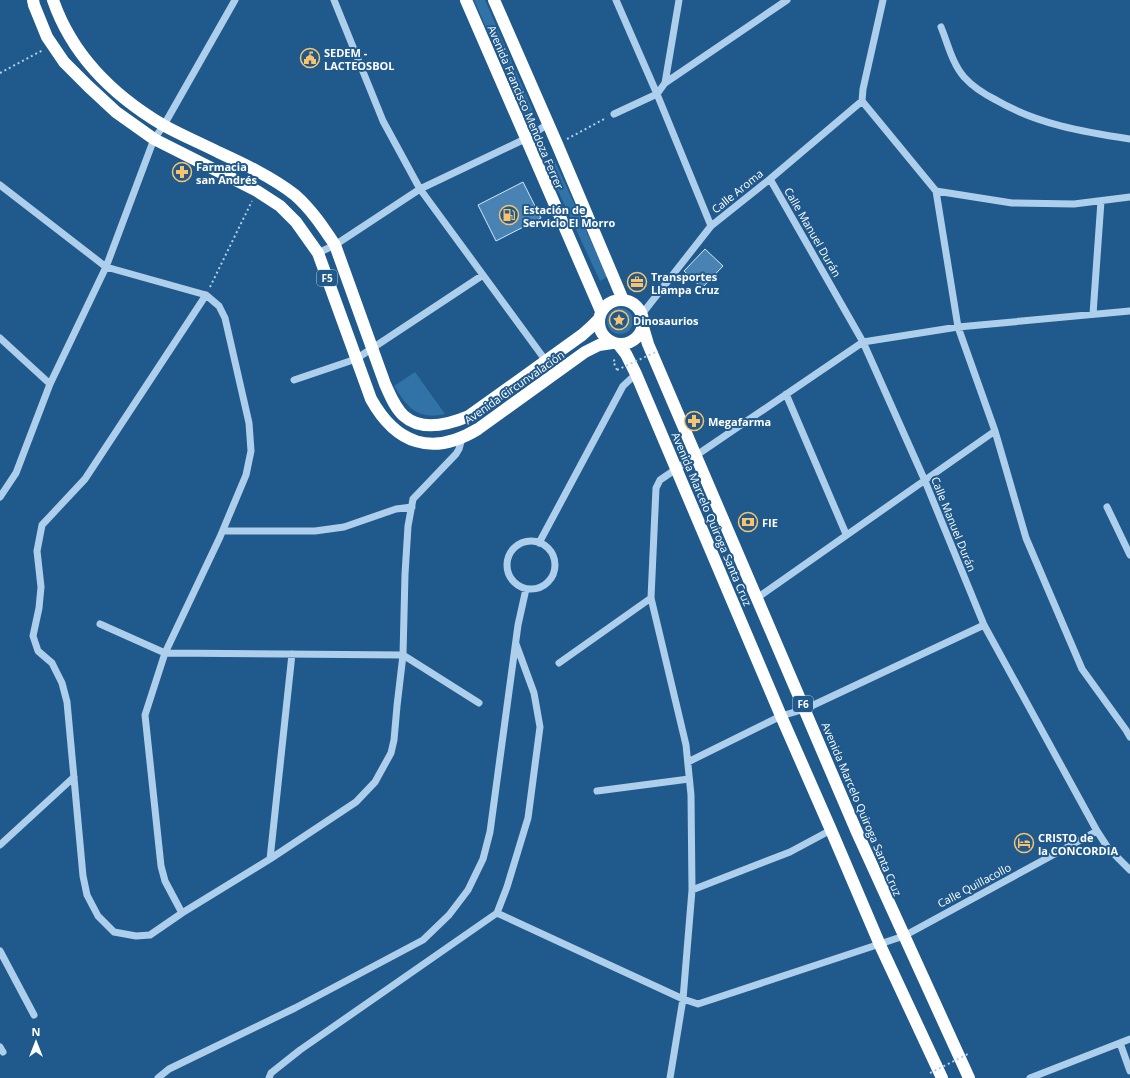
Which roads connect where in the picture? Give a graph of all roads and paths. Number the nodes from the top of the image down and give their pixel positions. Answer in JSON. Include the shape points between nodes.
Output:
{"nodes":[{"id":1,"x":33,"y":0,"type":"edge"},
{"id":2,"x":53,"y":0,"type":"edge"},
{"id":3,"x":234,"y":0,"type":"edge"},
{"id":4,"x":334,"y":0,"type":"edge"},
{"id":5,"x":466,"y":0,"type":"edge"},
{"id":6,"x":494,"y":0,"type":"edge"},
{"id":7,"x":616,"y":0,"type":"edge"},
{"id":8,"x":787,"y":0,"type":"edge"},
{"id":9,"x":883,"y":0,"type":"edge"},
{"id":10,"x":680,"y":1,"type":"edge"},
{"id":11,"x":941,"y":27,"type":"dead end"},
{"id":12,"x":52,"y":45,"type":"junction"},
{"id":13,"x":0,"y":73,"type":"edge"},
{"id":14,"x":665,"y":83,"type":"junction"},
{"id":15,"x":657,"y":94,"type":"junction"},
{"id":16,"x":862,"y":101,"type":"junction"},
{"id":17,"x":614,"y":114,"type":"joint"},
{"id":18,"x":548,"y":124,"type":"junction"},
{"id":19,"x":164,"y":125,"type":"junction"},
{"id":20,"x":525,"y":138,"type":"junction"},
{"id":21,"x":154,"y":139,"type":"junction"},
{"id":22,"x":1130,"y":139,"type":"edge"},
{"id":23,"x":557,"y":144,"type":"junction"},
{"id":24,"x":770,"y":179,"type":"junction"},
{"id":25,"x":0,"y":185,"type":"edge"},
{"id":26,"x":420,"y":189,"type":"junction"},
{"id":27,"x":257,"y":191,"type":"junction"},
{"id":28,"x":936,"y":191,"type":"junction"},
{"id":29,"x":1130,"y":197,"type":"edge"},
{"id":30,"x":1101,"y":201,"type":"junction"},
{"id":31,"x":710,"y":226,"type":"junction"},
{"id":32,"x":334,"y":245,"type":"junction"},
{"id":33,"x":318,"y":253,"type":"junction"},
{"id":34,"x":106,"y":267,"type":"junction"},
{"id":35,"x":483,"y":275,"type":"junction"},
{"id":36,"x":206,"y":295,"type":"junction"},
{"id":37,"x":623,"y":300,"type":"junction"},
{"id":38,"x":1130,"y":311,"type":"edge"},
{"id":39,"x":642,"y":314,"type":"junction"},
{"id":40,"x":1093,"y":314,"type":"junction"},
{"id":41,"x":600,"y":315,"type":"junction"},
{"id":42,"x":643,"y":327,"type":"junction"},
{"id":43,"x":958,"y":327,"type":"junction"},
{"id":44,"x":0,"y":338,"type":"edge"},
{"id":45,"x":863,"y":342,"type":"junction"},
{"id":46,"x":616,"y":344,"type":"junction"},
{"id":47,"x":372,"y":348,"type":"junction"},
{"id":48,"x":658,"y":352,"type":"dead end"},
{"id":49,"x":356,"y":358,"type":"junction"},
{"id":50,"x":546,"y":361,"type":"junction"},
{"id":51,"x":613,"y":361,"type":"dead end"},
{"id":52,"x":636,"y":374,"type":"junction"},
{"id":53,"x":294,"y":380,"type":"dead end"},
{"id":54,"x":50,"y":384,"type":"junction"},
{"id":55,"x":786,"y":394,"type":"junction"},
{"id":56,"x":469,"y":416,"type":"junction"},
{"id":57,"x":478,"y":429,"type":"junction"},
{"id":58,"x":995,"y":431,"type":"junction"},
{"id":59,"x":462,"y":438,"type":"junction"},
{"id":60,"x":696,"y":454,"type":"junction"},
{"id":61,"x":676,"y":468,"type":"junction"},
{"id":62,"x":925,"y":481,"type":"junction"},
{"id":63,"x":0,"y":497,"type":"edge"},
{"id":64,"x":412,"y":507,"type":"junction"},
{"id":65,"x":1107,"y":507,"type":"dead end"},
{"id":66,"x":223,"y":531,"type":"junction"},
{"id":67,"x":846,"y":534,"type":"junction"},
{"id":68,"x":539,"y":543,"type":"junction"},
{"id":69,"x":1130,"y":555,"type":"edge"},
{"id":70,"x":526,"y":589,"type":"junction"},
{"id":71,"x":651,"y":598,"type":"junction"},
{"id":72,"x":757,"y":598,"type":"junction"},
{"id":73,"x":100,"y":624,"type":"dead end"},
{"id":74,"x":984,"y":625,"type":"junction"},
{"id":75,"x":516,"y":642,"type":"junction"},
{"id":76,"x":165,"y":653,"type":"junction"},
{"id":77,"x":292,"y":654,"type":"junction"},
{"id":78,"x":403,"y":655,"type":"junction"},
{"id":79,"x":559,"y":663,"type":"dead end"},
{"id":80,"x":479,"y":702,"type":"dead end"},
{"id":81,"x":805,"y":709,"type":"junction"},
{"id":82,"x":781,"y":716,"type":"junction"},
{"id":83,"x":1130,"y":737,"type":"edge"},
{"id":84,"x":688,"y":762,"type":"junction"},
{"id":85,"x":74,"y":777,"type":"junction"},
{"id":86,"x":689,"y":779,"type":"junction"},
{"id":87,"x":597,"y":791,"type":"dead end"},
{"id":88,"x":832,"y":830,"type":"junction"},
{"id":89,"x":1096,"y":831,"type":"junction"},
{"id":90,"x":0,"y":845,"type":"edge"},
{"id":91,"x":270,"y":859,"type":"junction"},
{"id":92,"x":1130,"y":870,"type":"edge"},
{"id":93,"x":692,"y":890,"type":"junction"},
{"id":94,"x":182,"y":913,"type":"junction"},
{"id":95,"x":497,"y":913,"type":"junction"},
{"id":96,"x":904,"y":936,"type":"junction"},
{"id":97,"x":880,"y":945,"type":"junction"},
{"id":98,"x":0,"y":951,"type":"edge"},
{"id":99,"x":683,"y":999,"type":"junction"},
{"id":100,"x":34,"y":1015,"type":"dead end"},
{"id":101,"x":1130,"y":1039,"type":"edge"},
{"id":102,"x":1120,"y":1043,"type":"junction"},
{"id":103,"x":968,"y":1054,"type":"dead end"},
{"id":104,"x":169,"y":1069,"type":"junction"},
{"id":105,"x":1130,"y":1071,"type":"edge"},
{"id":106,"x":930,"y":1073,"type":"dead end"},
{"id":107,"x":270,"y":1076,"type":"edge"},
{"id":108,"x":158,"y":1078,"type":"edge"},
{"id":109,"x":168,"y":1078,"type":"edge"},
{"id":110,"x":670,"y":1078,"type":"edge"},
{"id":111,"x":942,"y":1078,"type":"edge"},
{"id":112,"x":969,"y":1078,"type":"edge"},
{"id":113,"x":1030,"y":1078,"type":"edge"}],
"edges":[{"from":1,"to":12,"type":"highway","name":"Avenida Circunvalación","number":"F5"},
{"from":2,"to":19,"type":"highway","name":"Avenida Circunvalación","number":"F5","via":[[65,29],[82,56],[128,102]]},
{"from":3,"to":19,"type":"street"},
{"from":4,"to":26,"type":"street","via":[[383,121]]},
{"from":5,"to":20,"type":"highway","name":"Avenida Francisco Mendoza Ferrer"},
{"from":6,"to":18,"type":"highway","name":"Avenida Francisco Mendoza Ferrer"},
{"from":7,"to":15,"type":"street"},
{"from":8,"to":14,"type":"street"},
{"from":9,"to":16,"type":"street"},
{"from":10,"to":14,"type":"street"},
{"from":11,"to":22,"type":"street","via":[[954,63],[978,90],[1009,108],[1054,125]]},
{"from":12,"to":13,"type":"path"},
{"from":12,"to":21,"type":"highway","name":"Avenida Circunvalación","number":"F5","via":[[64,62],[116,112]]},
{"from":14,"to":15,"type":"street"},
{"from":15,"to":17,"type":"street"},
{"from":15,"to":31,"type":"street"},
{"from":16,"to":24,"type":"street","name":"Calle Aroma"},
{"from":16,"to":28,"type":"street"},
{"from":17,"to":23,"type":"path"},
{"from":18,"to":20,"type":"street"},
{"from":18,"to":23,"type":"highway","name":"Avenida Francisco Mendoza Ferrer"},
{"from":19,"to":21,"type":"street"},
{"from":19,"to":32,"type":"highway","name":"Avenida Circunvalación","number":"F5","via":[[282,185],[310,210]]},
{"from":20,"to":26,"type":"street"},
{"from":20,"to":41,"type":"highway","name":"Avenida Francisco Mendoza Ferrer"},
{"from":21,"to":27,"type":"highway","name":"Avenida Circunvalación","number":"F5"},
{"from":21,"to":34,"type":"street"},
{"from":23,"to":37,"type":"highway","name":"Avenida Francisco Mendoza Ferrer"},
{"from":24,"to":31,"type":"street","name":"Calle Aroma"},
{"from":24,"to":45,"type":"street","name":"Calle Manuel Durán"},
{"from":25,"to":34,"type":"street"},
{"from":26,"to":32,"type":"street"},
{"from":26,"to":35,"type":"street"},
{"from":27,"to":33,"type":"highway","name":"Avenida Circunvalación","number":"F5","via":[[280,206],[296,222]]},
{"from":27,"to":36,"type":"path"},
{"from":28,"to":30,"type":"street","via":[[1012,203],[1074,204]]},
{"from":28,"to":43,"type":"street"},
{"from":29,"to":30,"type":"street"},
{"from":30,"to":40,"type":"street"},
{"from":31,"to":39,"type":"street","name":"Calle Aroma"},
{"from":32,"to":33,"type":"street"},
{"from":32,"to":47,"type":"highway","name":"Avenida Circunvalación","number":"F5"},
{"from":33,"to":49,"type":"highway","name":"Avenida Circunvalación","number":"F5"},
{"from":34,"to":36,"type":"street"},
{"from":34,"to":54,"type":"street"},
{"from":35,"to":47,"type":"street"},
{"from":35,"to":50,"type":"street"},
{"from":36,"to":66,"type":"street","via":[[219,306],[225,318],[251,437],[246,475]]},
{"from":36,"to":85,"type":"street","via":[[85,479],[42,525],[37,551],[41,587],[40,608],[33,636],[38,650],[52,663],[62,683],[67,702]]},
{"from":37,"to":39,"type":"highway","via":[[634,304]]},
{"from":37,"to":41,"type":"highway","number":"F5","via":[[610,302]]},
{"from":38,"to":40,"type":"street"},
{"from":39,"to":42,"type":"highway"},
{"from":40,"to":43,"type":"street"},
{"from":41,"to":46,"type":"highway","via":[[601,333]]},
{"from":41,"to":50,"type":"highway","name":"Avenida Circunvalación","number":"F5","via":[[582,336]]},
{"from":42,"to":46,"type":"highway","number":"F5","via":[[637,338],[626,344]]},
{"from":42,"to":60,"type":"highway","name":"Avenida Marcelo Quiroga Santa Cruz","number":"F6"},
{"from":43,"to":45,"type":"street"},
{"from":43,"to":58,"type":"street"},
{"from":44,"to":54,"type":"street"},
{"from":45,"to":55,"type":"street"},
{"from":45,"to":62,"type":"street","name":"Calle Manuel Durán"},
{"from":46,"to":52,"type":"highway","name":"Avenida Marcelo Quiroga Santa Cruz","number":"F6","via":[[626,354]]},
{"from":46,"to":57,"type":"highway","name":"Avenida Circunvalación","number":"F5","via":[[599,345],[584,352]]},
{"from":47,"to":49,"type":"street"},
{"from":47,"to":56,"type":"highway","name":"Avenida Circunvalación","number":"F5","via":[[384,384],[404,417],[433,426],[456,422]]},
{"from":48,"to":51,"type":"path","bridge":true,"via":[[617,370]]},
{"from":49,"to":53,"type":"street"},
{"from":49,"to":59,"type":"highway","name":"Avenida Circunvalación","number":"F5","via":[[376,408],[397,432],[414,442],[428,444],[441,444]]},
{"from":50,"to":56,"type":"highway","name":"Avenida Circunvalación","number":"F5"},
{"from":52,"to":61,"type":"highway","name":"Avenida Marcelo Quiroga Santa Cruz","number":"F6"},
{"from":52,"to":68,"type":"street","via":[[623,386]]},
{"from":54,"to":63,"type":"street","via":[[16,473]]},
{"from":55,"to":60,"type":"street"},
{"from":55,"to":67,"type":"street"},
{"from":56,"to":57,"type":"highway"},
{"from":57,"to":59,"type":"highway","name":"Avenida Circunvalación","number":"F5"},
{"from":58,"to":62,"type":"street"},
{"from":58,"to":83,"type":"street","via":[[1026,538],[1070,644],[1082,669]]},
{"from":59,"to":64,"type":"street","via":[[456,454],[413,499]]},
{"from":60,"to":61,"type":"street"},
{"from":60,"to":72,"type":"highway","name":"Avenida Marcelo Quiroga Santa Cruz","number":"F6"},
{"from":61,"to":71,"type":"street","via":[[660,480],[656,488]]},
{"from":61,"to":82,"type":"highway","name":"Avenida Marcelo Quiroga Santa Cruz","number":"F6"},
{"from":62,"to":67,"type":"street"},
{"from":62,"to":74,"type":"street","name":"Calle Manuel Durán"},
{"from":64,"to":66,"type":"street","via":[[396,509],[344,527],[323,530]]},
{"from":64,"to":78,"type":"street","via":[[408,526],[405,574]]},
{"from":65,"to":69,"type":"street"},
{"from":66,"to":76,"type":"street"},
{"from":67,"to":72,"type":"street"},
{"from":68,"to":70,"type":"street","via":[[552,552],[555,560],[554,572],[549,582],[542,587]]},
{"from":68,"to":70,"type":"street","via":[[524,543],[517,547],[508,559],[509,574],[513,581]]},
{"from":70,"to":75,"type":"street"},
{"from":71,"to":79,"type":"street"},
{"from":71,"to":84,"type":"street"},
{"from":72,"to":81,"type":"highway","name":"Avenida Marcelo Quiroga Santa Cruz","number":"F6"},
{"from":73,"to":76,"type":"street"},
{"from":74,"to":81,"type":"street"},
{"from":74,"to":89,"type":"street","name":"Calle Manuel Durán"},
{"from":75,"to":95,"type":"street","via":[[534,693],[540,727],[528,818]]},
{"from":75,"to":104,"type":"street","via":[[490,832],[483,859],[468,890],[449,915],[423,940],[294,1008]]},
{"from":76,"to":77,"type":"street"},
{"from":76,"to":94,"type":"street","via":[[145,715],[161,866],[165,881]]},
{"from":77,"to":78,"type":"street"},
{"from":77,"to":91,"type":"street"},
{"from":78,"to":80,"type":"street"},
{"from":78,"to":91,"type":"street","via":[[394,740],[391,753],[375,782],[356,802]]},
{"from":81,"to":82,"type":"street"},
{"from":81,"to":96,"type":"highway","name":"Avenida Marcelo Quiroga Santa Cruz","number":"F6"},
{"from":82,"to":84,"type":"street"},
{"from":82,"to":88,"type":"highway","name":"Avenida Marcelo Quiroga Santa Cruz","number":"F6"},
{"from":84,"to":86,"type":"street"},
{"from":85,"to":90,"type":"street"},
{"from":85,"to":94,"type":"street","via":[[83,876],[87,895],[98,916],[114,932],[136,936],[150,935]]},
{"from":86,"to":87,"type":"street"},
{"from":86,"to":93,"type":"street"},
{"from":88,"to":93,"type":"street","via":[[790,852]]},
{"from":88,"to":97,"type":"highway","name":"Avenida Marcelo Quiroga Santa Cruz","number":"F6"},
{"from":89,"to":92,"type":"street","name":"Calle Manuel Durán","via":[[1108,848]]},
{"from":89,"to":96,"type":"street","name":"Calle Quillacollo"},
{"from":91,"to":94,"type":"street"},
{"from":93,"to":99,"type":"street"},
{"from":95,"to":99,"type":"street","name":"Calle Quillacollo"},
{"from":95,"to":107,"type":"street","via":[[300,1050]]},
{"from":96,"to":97,"type":"street","name":"Calle Quillacollo"},
{"from":96,"to":112,"type":"highway","name":"Avenida Marcelo Quiroga Santa Cruz","number":"F6"},
{"from":97,"to":99,"type":"street","name":"Calle Quillacollo","via":[[698,1004]]},
{"from":97,"to":111,"type":"highway","name":"Avenida Marcelo Quiroga Santa Cruz","number":"F6"},
{"from":98,"to":100,"type":"street"},
{"from":99,"to":110,"type":"street"},
{"from":101,"to":102,"type":"street"},
{"from":102,"to":105,"type":"street"},
{"from":102,"to":113,"type":"street"},
{"from":103,"to":106,"type":"path","bridge":true},
{"from":104,"to":108,"type":"street"},
{"from":104,"to":109,"type":"street"}]}
